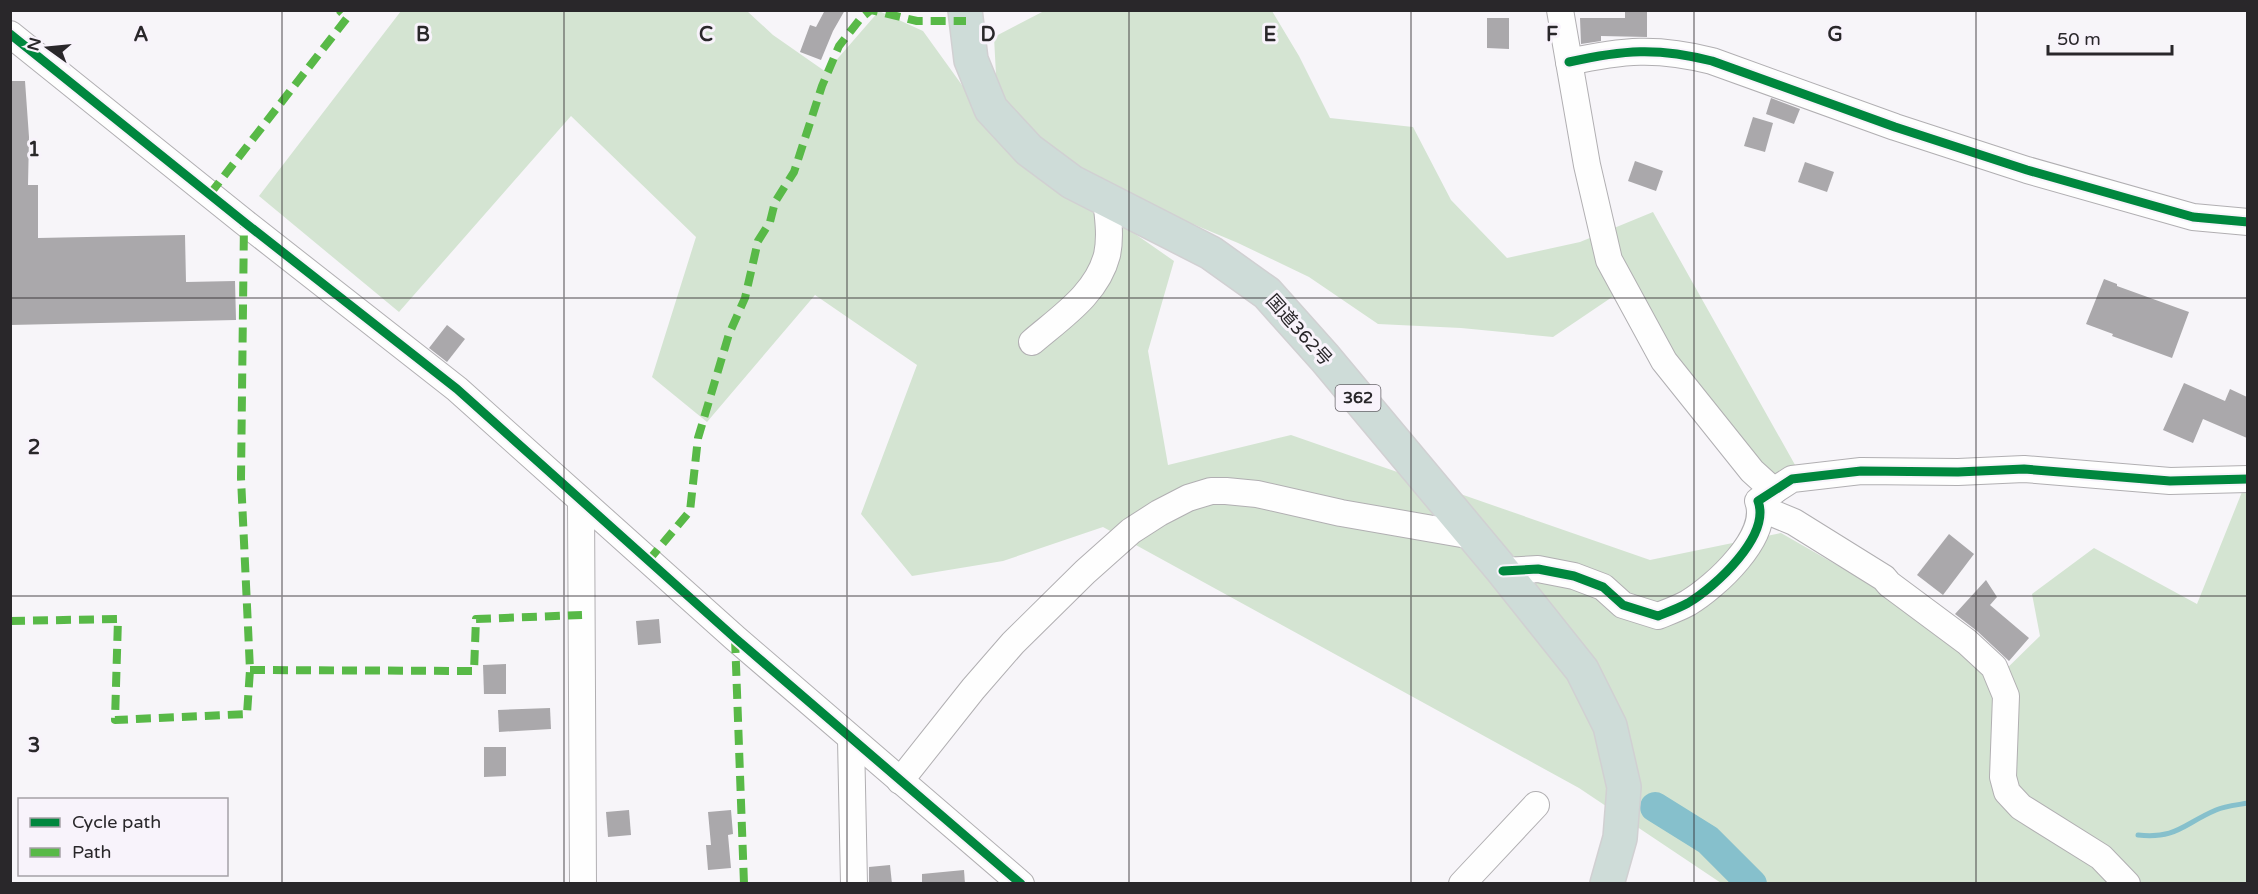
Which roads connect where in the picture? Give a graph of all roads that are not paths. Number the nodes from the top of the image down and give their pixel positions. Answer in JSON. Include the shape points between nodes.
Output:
{"nodes":[{"id":1,"x":965,"y":10,"type":"edge"},
{"id":2,"x":1560,"y":10,"type":"edge"},
{"id":3,"x":10,"y":34,"type":"edge"},
{"id":4,"x":1569,"y":62,"type":"junction"},
{"id":5,"x":1106,"y":199,"type":"junction"},
{"id":6,"x":2247,"y":222,"type":"edge"},
{"id":7,"x":1032,"y":342,"type":"dead end"},
{"id":8,"x":2247,"y":479,"type":"edge"},
{"id":9,"x":1767,"y":499,"type":"junction"},
{"id":10,"x":581,"y":501,"type":"junction"},
{"id":11,"x":1473,"y":536,"type":"junction"},
{"id":12,"x":1503,"y":572,"type":"junction"},
{"id":13,"x":851,"y":739,"type":"junction"},
{"id":14,"x":900,"y":781,"type":"junction"},
{"id":15,"x":1536,"y":805,"type":"dead end"},
{"id":16,"x":583,"y":884,"type":"edge"},
{"id":17,"x":854,"y":884,"type":"edge"},
{"id":18,"x":1021,"y":884,"type":"edge"},
{"id":19,"x":1462,"y":884,"type":"edge"},
{"id":20,"x":1606,"y":884,"type":"edge"},
{"id":21,"x":2127,"y":884,"type":"edge"}],
"edges":[{"from":1,"to":5,"type":"highway","name":"国道362号","number":"362","via":[[971,60],[992,109],[1029,150],[1072,182]]},
{"from":2,"to":4,"type":"street"},
{"from":3,"to":10,"type":"street","via":[[457,389]]},
{"from":4,"to":6,"type":"street","via":[[1613,52],[1682,53],[2026,170],[2193,216]]},
{"from":4,"to":9,"type":"street","via":[[1609,260],[1664,360],[1752,471]]},
{"from":5,"to":7,"type":"street","via":[[1107,254],[1097,282]]},
{"from":5,"to":11,"type":"highway","name":"国道362号","number":"362","via":[[1211,253],[1267,293]]},
{"from":8,"to":9,"type":"street","via":[[2170,482],[2024,469],[1861,471],[1792,478]]},
{"from":9,"to":12,"type":"street","via":[[1750,544],[1727,572],[1689,602],[1658,616],[1623,605],[1603,587],[1574,576],[1539,569]]},
{"from":9,"to":21,"type":"street","via":[[1794,522],[1884,578],[1994,667],[2006,696],[2003,777],[2007,792],[2021,807],[2101,857]]},
{"from":10,"to":13,"type":"street"},
{"from":10,"to":16,"type":"street"},
{"from":11,"to":12,"type":"highway","name":"国道362号","number":"362"},
{"from":11,"to":14,"type":"street","via":[[1257,494],[1219,491],[1188,498],[1131,531],[1085,572],[1013,643]]},
{"from":12,"to":20,"type":"highway","name":"国道362号","number":"362","via":[[1582,670],[1610,726],[1624,787],[1620,838]]},
{"from":13,"to":14,"type":"street"},
{"from":13,"to":17,"type":"street"},
{"from":14,"to":18,"type":"street"},
{"from":15,"to":19,"type":"street"}]}
